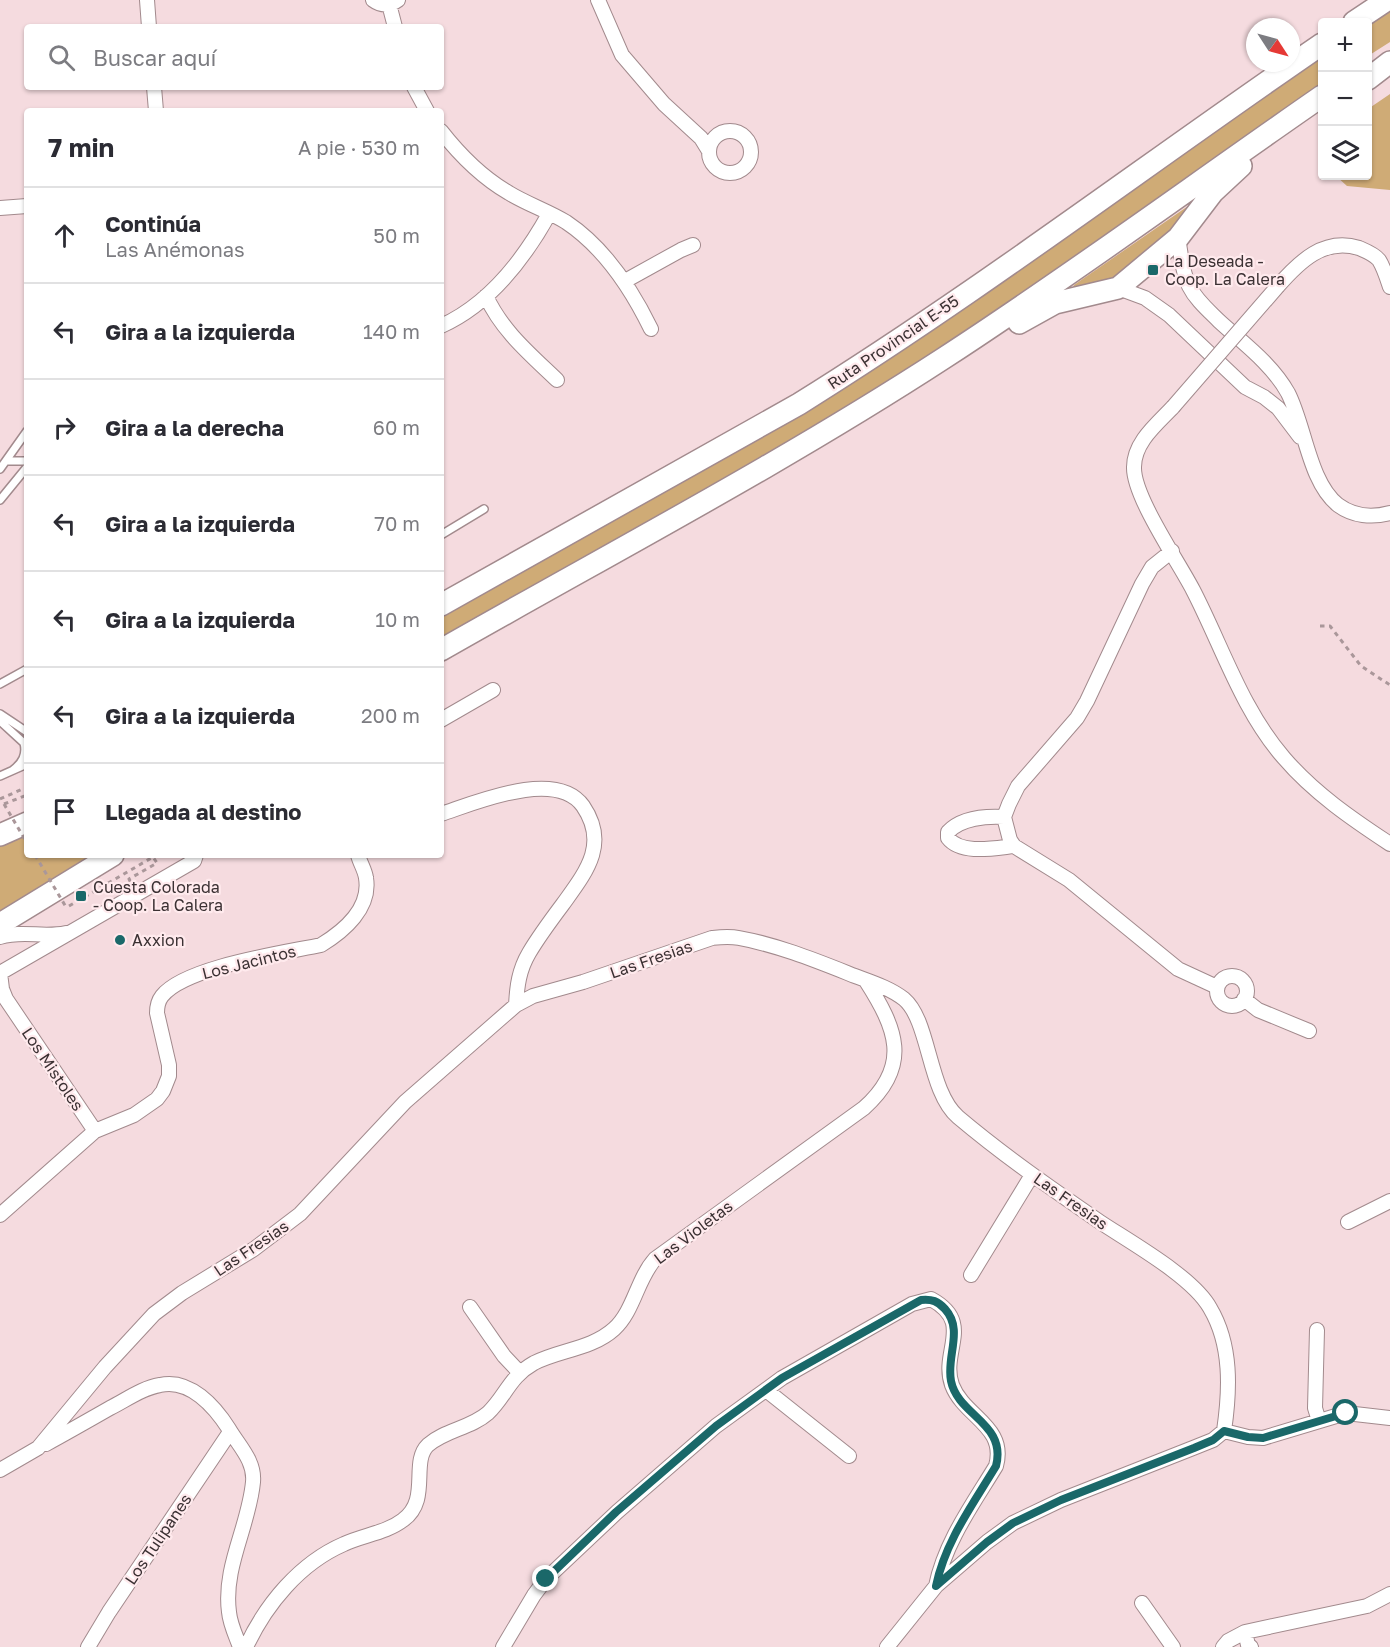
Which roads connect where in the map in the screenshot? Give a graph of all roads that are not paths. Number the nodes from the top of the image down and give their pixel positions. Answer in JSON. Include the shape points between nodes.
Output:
{"nodes":[{"id":1,"x":147,"y":0,"type":"edge"},
{"id":2,"x":373,"y":0,"type":"edge"},
{"id":3,"x":598,"y":0,"type":"edge"},
{"id":4,"x":1387,"y":0,"type":"edge"},
{"id":5,"x":394,"y":2,"type":"edge"},
{"id":6,"x":1360,"y":18,"type":"edge"},
{"id":7,"x":149,"y":24,"type":"edge"},
{"id":8,"x":395,"y":24,"type":"edge"},
{"id":9,"x":1318,"y":47,"type":"edge"},
{"id":10,"x":1390,"y":51,"type":"edge"},
{"id":11,"x":1390,"y":62,"type":"edge"},
{"id":12,"x":1372,"y":63,"type":"edge"},
{"id":13,"x":1372,"y":76,"type":"edge"},
{"id":14,"x":154,"y":90,"type":"edge"},
{"id":15,"x":416,"y":90,"type":"edge"},
{"id":16,"x":1318,"y":99,"type":"edge"},
{"id":17,"x":156,"y":108,"type":"edge"},
{"id":18,"x":425,"y":108,"type":"edge"},
{"id":19,"x":1318,"y":113,"type":"edge"},
{"id":20,"x":444,"y":134,"type":"edge"},
{"id":21,"x":708,"y":142,"type":"dead end"},
{"id":22,"x":24,"y":206,"type":"edge"},
{"id":23,"x":0,"y":208,"type":"edge"},
{"id":24,"x":549,"y":214,"type":"junction"},
{"id":25,"x":1178,"y":237,"type":"junction"},
{"id":26,"x":693,"y":245,"type":"dead end"},
{"id":27,"x":625,"y":281,"type":"junction"},
{"id":28,"x":1390,"y":287,"type":"edge"},
{"id":29,"x":1118,"y":288,"type":"junction"},
{"id":30,"x":486,"y":296,"type":"junction"},
{"id":31,"x":444,"y":324,"type":"edge"},
{"id":32,"x":651,"y":329,"type":"dead end"},
{"id":33,"x":1270,"y":367,"type":"junction"},
{"id":34,"x":557,"y":380,"type":"dead end"},
{"id":35,"x":1245,"y":387,"type":"junction"},
{"id":36,"x":839,"y":424,"type":"junction"},
{"id":37,"x":24,"y":435,"type":"edge"},
{"id":38,"x":1308,"y":448,"type":"junction"},
{"id":39,"x":6,"y":461,"type":"junction"},
{"id":40,"x":24,"y":461,"type":"edge"},
{"id":41,"x":0,"y":469,"type":"edge"},
{"id":42,"x":24,"y":471,"type":"edge"},
{"id":43,"x":0,"y":500,"type":"edge"},
{"id":44,"x":484,"y":509,"type":"dead end"},
{"id":45,"x":1390,"y":513,"type":"edge"},
{"id":46,"x":444,"y":533,"type":"edge"},
{"id":47,"x":1172,"y":551,"type":"junction"},
{"id":48,"x":444,"y":603,"type":"edge"},
{"id":49,"x":444,"y":648,"type":"edge"},
{"id":50,"x":24,"y":671,"type":"edge"},
{"id":51,"x":0,"y":684,"type":"edge"},
{"id":52,"x":493,"y":690,"type":"dead end"},
{"id":53,"x":0,"y":714,"type":"edge"},
{"id":54,"x":444,"y":718,"type":"edge"},
{"id":55,"x":0,"y":722,"type":"edge"},
{"id":56,"x":24,"y":730,"type":"edge"},
{"id":57,"x":24,"y":742,"type":"edge"},
{"id":58,"x":24,"y":752,"type":"edge"},
{"id":59,"x":24,"y":767,"type":"edge"},
{"id":60,"x":13,"y":770,"type":"junction"},
{"id":61,"x":0,"y":776,"type":"edge"},
{"id":62,"x":444,"y":813,"type":"edge"},
{"id":63,"x":1004,"y":817,"type":"junction"},
{"id":64,"x":24,"y":824,"type":"edge"},
{"id":65,"x":0,"y":835,"type":"edge"},
{"id":66,"x":1390,"y":844,"type":"edge"},
{"id":67,"x":1014,"y":846,"type":"junction"},
{"id":68,"x":108,"y":858,"type":"edge"},
{"id":69,"x":195,"y":858,"type":"edge"},
{"id":70,"x":359,"y":858,"type":"edge"},
{"id":71,"x":0,"y":924,"type":"edge"},
{"id":72,"x":74,"y":932,"type":"junction"},
{"id":73,"x":0,"y":937,"type":"edge"},
{"id":74,"x":0,"y":973,"type":"edge"},
{"id":75,"x":866,"y":980,"type":"junction"},
{"id":76,"x":1217,"y":987,"type":"junction"},
{"id":77,"x":1244,"y":999,"type":"junction"},
{"id":78,"x":516,"y":1005,"type":"junction"},
{"id":79,"x":1309,"y":1030,"type":"dead end"},
{"id":80,"x":95,"y":1131,"type":"junction"},
{"id":81,"x":1032,"y":1175,"type":"junction"},
{"id":82,"x":1390,"y":1201,"type":"edge"},
{"id":83,"x":0,"y":1215,"type":"edge"},
{"id":84,"x":1348,"y":1222,"type":"dead end"},
{"id":85,"x":971,"y":1275,"type":"dead end"},
{"id":86,"x":470,"y":1307,"type":"dead end"},
{"id":87,"x":1317,"y":1330,"type":"dead end"},
{"id":88,"x":520,"y":1373,"type":"junction"},
{"id":89,"x":766,"y":1390,"type":"junction"},
{"id":90,"x":1390,"y":1418,"type":"edge"},
{"id":91,"x":1318,"y":1421,"type":"junction"},
{"id":92,"x":1224,"y":1431,"type":"junction"},
{"id":93,"x":231,"y":1432,"type":"junction"},
{"id":94,"x":38,"y":1448,"type":"junction"},
{"id":95,"x":849,"y":1456,"type":"dead end"},
{"id":96,"x":0,"y":1470,"type":"edge"},
{"id":97,"x":936,"y":1586,"type":"junction"},
{"id":98,"x":1390,"y":1594,"type":"edge"},
{"id":99,"x":1142,"y":1603,"type":"dead end"},
{"id":100,"x":1245,"y":1632,"type":"junction"},
{"id":101,"x":88,"y":1647,"type":"edge"},
{"id":102,"x":240,"y":1647,"type":"edge"},
{"id":103,"x":246,"y":1647,"type":"edge"},
{"id":104,"x":503,"y":1647,"type":"edge"},
{"id":105,"x":887,"y":1647,"type":"edge"},
{"id":106,"x":1173,"y":1647,"type":"edge"},
{"id":107,"x":1223,"y":1647,"type":"edge"},
{"id":108,"x":1251,"y":1647,"type":"edge"}],
"edges":[{"from":1,"to":7,"type":"street"},
{"from":2,"to":5,"type":"street","via":[[383,4]]},
{"from":3,"to":21,"type":"street","via":[[622,56],[664,104]]},
{"from":4,"to":6,"type":"main road"},
{"from":5,"to":8,"type":"street"},
{"from":9,"to":48,"type":"main road","name":"Ruta Provincial E-55","via":[[842,377]]},
{"from":10,"to":12,"type":"main road"},
{"from":11,"to":13,"type":"main road"},
{"from":14,"to":17,"type":"street"},
{"from":15,"to":18,"type":"street"},
{"from":16,"to":36,"type":"main road","via":[[1036,296]]},
{"from":19,"to":25,"type":"main road","via":[[1224,180]]},
{"from":20,"to":24,"type":"street","via":[[490,180]]},
{"from":22,"to":23,"type":"street"},
{"from":24,"to":27,"type":"street","via":[[563,220],[588,241]]},
{"from":24,"to":30,"type":"street","via":[[516,266]]},
{"from":25,"to":29,"type":"main road"},
{"from":25,"to":33,"type":"street","via":[[1185,274],[1195,296]]},
{"from":26,"to":27,"type":"street"},
{"from":27,"to":32,"type":"street"},
{"from":28,"to":47,"type":"street","bridge":true,"via":[[1378,259],[1370,252],[1340,246],[1311,254],[1143,439],[1134,466],[1136,480],[1141,497]]},
{"from":29,"to":35,"type":"street","via":[[1154,303]]},
{"from":29,"to":36,"type":"main road","via":[[1055,303],[900,401]]},
{"from":30,"to":31,"type":"street"},
{"from":30,"to":34,"type":"street","via":[[502,325]]},
{"from":33,"to":35,"type":"street","via":[[1266,383],[1257,389]]},
{"from":33,"to":38,"type":"street","via":[[1288,393]]},
{"from":35,"to":38,"type":"street","via":[[1278,408]]},
{"from":36,"to":49,"type":"main road"},
{"from":37,"to":39,"type":"lane"},
{"from":38,"to":45,"type":"street","via":[[1327,493],[1337,504],[1363,515]]},
{"from":39,"to":40,"type":"lane"},
{"from":39,"to":41,"type":"lane"},
{"from":42,"to":43,"type":"lane"},
{"from":44,"to":46,"type":"lane"},
{"from":47,"to":63,"type":"street","via":[[1152,567],[1142,584],[1077,718],[1018,786]]},
{"from":47,"to":66,"type":"street","via":[[1245,700],[1282,756],[1327,799]]},
{"from":50,"to":51,"type":"lane"},
{"from":52,"to":54,"type":"street"},
{"from":53,"to":56,"type":"lane"},
{"from":55,"to":57,"type":"lane"},
{"from":58,"to":60,"type":"lane"},
{"from":59,"to":60,"type":"lane"},
{"from":60,"to":61,"type":"lane"},
{"from":62,"to":78,"type":"street","via":[[519,791],[547,788],[564,792],[581,803],[590,818],[595,832],[592,859],[528,954],[519,974]]},
{"from":63,"to":67,"type":"street"},
{"from":63,"to":67,"type":"street","via":[[959,824],[948,832],[948,838],[951,843],[970,848]]},
{"from":64,"to":65,"type":"main road"},
{"from":67,"to":76,"type":"street","via":[[1069,880],[1178,969]]},
{"from":68,"to":71,"type":"main road"},
{"from":69,"to":72,"type":"street"},
{"from":70,"to":80,"type":"street","name":"Los Jacintos","via":[[367,890],[363,903],[337,935],[321,945],[205,971],[163,995],[157,1005],[169,1065],[163,1091],[147,1108]]},
{"from":72,"to":73,"type":"street"},
{"from":72,"to":74,"type":"street"},
{"from":74,"to":80,"type":"street","name":"Los Mistoles","via":[[6,999]]},
{"from":75,"to":78,"type":"street","name":"Las Fresias","via":[[771,946],[725,937],[533,996]]},
{"from":75,"to":81,"type":"street","name":"Las Fresias","via":[[894,992],[913,1011],[937,1081],[956,1115]]},
{"from":75,"to":88,"type":"street","name":"Las Violetas","via":[[890,1023],[894,1040],[894,1066],[879,1095],[655,1259],[614,1329]]},
{"from":76,"to":77,"type":"street","via":[[1224,1004],[1233,1005]]},
{"from":76,"to":77,"type":"street","via":[[1223,979],[1237,977],[1246,988]]},
{"from":77,"to":79,"type":"street","via":[[1258,1010]]},
{"from":78,"to":94,"type":"street","name":"Las Fresias","via":[[405,1102],[300,1214],[154,1314]]},
{"from":80,"to":83,"type":"street","name":"Los Jacintos"},
{"from":81,"to":85,"type":"street"},
{"from":81,"to":92,"type":"street","name":"Las Fresias","via":[[1152,1256],[1202,1296],[1214,1316],[1228,1366]]},
{"from":82,"to":84,"type":"street"},
{"from":86,"to":88,"type":"street"},
{"from":87,"to":91,"type":"street"},
{"from":88,"to":103,"type":"street","name":"Las Violetas","via":[[477,1421],[427,1446],[422,1455],[414,1510],[404,1520],[320,1556],[277,1596]]},
{"from":89,"to":95,"type":"street"},
{"from":89,"to":97,"type":"street","via":[[921,1300],[931,1299],[950,1314],[954,1324],[951,1381],[955,1393],[993,1434],[999,1455],[959,1527]]},
{"from":89,"to":104,"type":"street","via":[[716,1426],[546,1579]]},
{"from":90,"to":91,"type":"street","via":[[1346,1413]]},
{"from":91,"to":92,"type":"street","via":[[1263,1438]]},
{"from":92,"to":97,"type":"street","via":[[1213,1440],[1013,1523]]},
{"from":93,"to":94,"type":"street","via":[[204,1398],[177,1385],[162,1384]]},
{"from":93,"to":101,"type":"street","name":"Los Tulipanes"},
{"from":93,"to":102,"type":"street","via":[[253,1472],[228,1597]]},
{"from":94,"to":96,"type":"street","name":"Las Fresias"},
{"from":97,"to":105,"type":"street"},
{"from":98,"to":100,"type":"street","via":[[1367,1605]]},
{"from":99,"to":106,"type":"street"},
{"from":100,"to":107,"type":"street"},
{"from":100,"to":108,"type":"street"}]}
